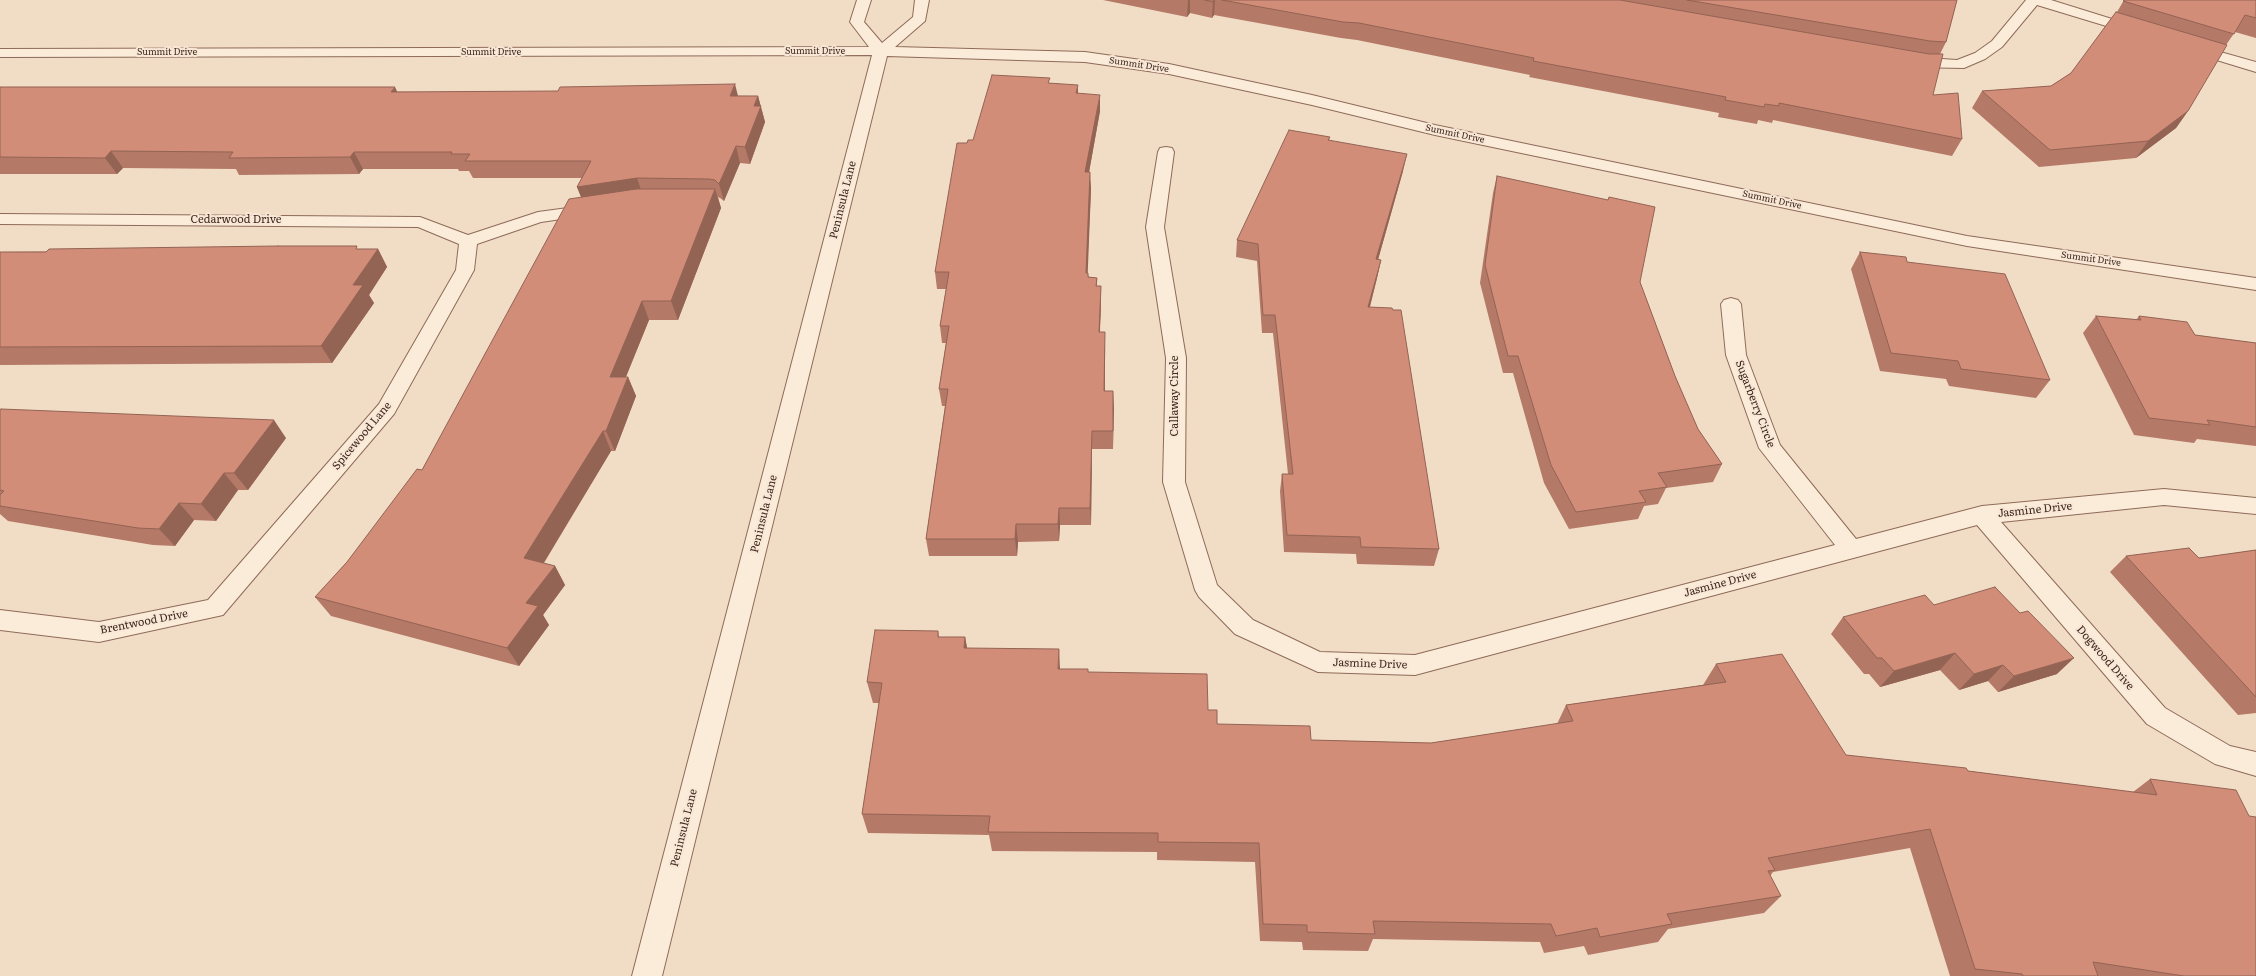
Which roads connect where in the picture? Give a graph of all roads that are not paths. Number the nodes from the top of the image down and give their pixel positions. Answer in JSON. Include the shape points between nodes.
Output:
{"nodes":[{"id":1,"x":864,"y":0,"type":"edge"},
{"id":2,"x":922,"y":0,"type":"edge"},
{"id":3,"x":2035,"y":0,"type":"edge"},
{"id":4,"x":2150,"y":35,"type":"edge"},
{"id":5,"x":2180,"y":44,"type":"edge"},
{"id":6,"x":881,"y":51,"type":"junction"},
{"id":7,"x":0,"y":52,"type":"edge"},
{"id":8,"x":1897,"y":59,"type":"edge"},
{"id":9,"x":2256,"y":67,"type":"edge"},
{"id":10,"x":1166,"y":152,"type":"dead end"},
{"id":11,"x":606,"y":208,"type":"edge"},
{"id":12,"x":0,"y":219,"type":"edge"},
{"id":13,"x":468,"y":241,"type":"junction"},
{"id":14,"x":2256,"y":284,"type":"edge"},
{"id":15,"x":1731,"y":304,"type":"dead end"},
{"id":16,"x":2256,"y":506,"type":"edge"},
{"id":17,"x":1982,"y":515,"type":"junction"},
{"id":18,"x":1851,"y":549,"type":"junction"},
{"id":19,"x":1207,"y":590,"type":"joint"},
{"id":20,"x":215,"y":608,"type":"joint"},
{"id":21,"x":0,"y":620,"type":"edge"},
{"id":22,"x":2256,"y":764,"type":"edge"},
{"id":23,"x":646,"y":976,"type":"edge"}],
"edges":[{"from":1,"to":6,"type":"street","via":[[857,22]]},
{"from":2,"to":6,"type":"street","via":[[920,18]]},
{"from":3,"to":4,"type":"street"},
{"from":3,"to":8,"type":"street","via":[[1996,44],[1980,56],[1959,65],[1920,64]]},
{"from":5,"to":9,"type":"street"},
{"from":6,"to":7,"type":"street","name":"Summit Drive"},
{"from":6,"to":14,"type":"street","name":"Summit Drive","via":[[1085,56],[1169,69],[1442,132],[1967,241]]},
{"from":6,"to":23,"type":"street","name":"Peninsula Lane"},
{"from":10,"to":19,"type":"street","name":"Callaway Circle","via":[[1155,227],[1176,358],[1174,482]]},
{"from":11,"to":13,"type":"street","via":[[538,217]]},
{"from":12,"to":13,"type":"street","name":"Cedarwood Drive","via":[[420,222]]},
{"from":13,"to":20,"type":"street","name":"Spicewood Lane","via":[[465,270],[387,409]]},
{"from":15,"to":18,"type":"street","name":"Sugarberry Circle","via":[[1736,355],[1770,448]]},
{"from":16,"to":17,"type":"street","name":"Jasmine Drive","via":[[2164,497]]},
{"from":17,"to":18,"type":"street","name":"Jasmine Drive"},
{"from":17,"to":22,"type":"street","name":"Dogwood Drive","via":[[2156,716],[2224,756]]},
{"from":18,"to":19,"type":"street","name":"Jasmine Drive","via":[[1415,665],[1318,662],[1244,627]]},
{"from":20,"to":21,"type":"street","name":"Brentwood Drive","via":[[99,632]]}]}
